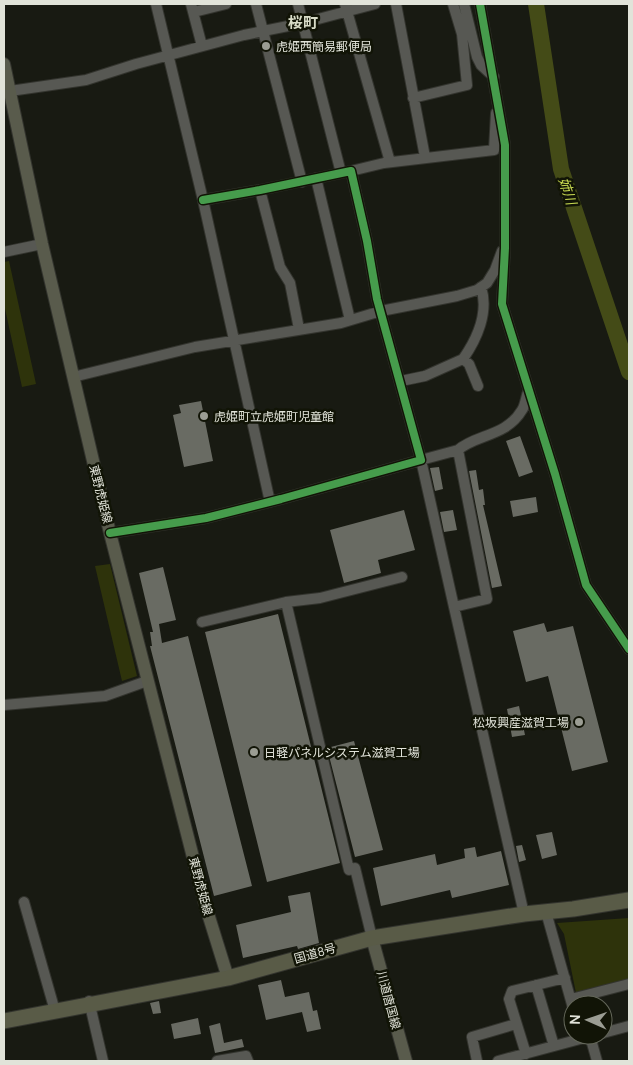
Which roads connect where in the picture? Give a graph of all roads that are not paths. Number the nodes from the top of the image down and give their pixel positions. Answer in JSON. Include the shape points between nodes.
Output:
{"nodes":[{"id":1,"x":156,"y":4,"type":"edge"},
{"id":2,"x":226,"y":4,"type":"edge"},
{"id":3,"x":256,"y":4,"type":"edge"},
{"id":4,"x":298,"y":4,"type":"edge"},
{"id":5,"x":374,"y":4,"type":"edge"},
{"id":6,"x":396,"y":4,"type":"edge"},
{"id":7,"x":453,"y":4,"type":"edge"},
{"id":8,"x":464,"y":4,"type":"edge"},
{"id":9,"x":480,"y":4,"type":"edge"},
{"id":10,"x":346,"y":7,"type":"edge"},
{"id":11,"x":193,"y":8,"type":"edge"},
{"id":12,"x":304,"y":22,"type":"junction"},
{"id":13,"x":262,"y":31,"type":"junction"},
{"id":14,"x":202,"y":46,"type":"junction"},
{"id":15,"x":167,"y":56,"type":"junction"},
{"id":16,"x":4,"y":64,"type":"edge"},
{"id":17,"x":494,"y":76,"type":"junction"},
{"id":18,"x":10,"y":92,"type":"junction"},
{"id":19,"x":414,"y":98,"type":"junction"},
{"id":20,"x":498,"y":101,"type":"junction"},
{"id":21,"x":424,"y":157,"type":"junction"},
{"id":22,"x":390,"y":162,"type":"junction"},
{"id":23,"x":346,"y":172,"type":"junction"},
{"id":24,"x":316,"y":178,"type":"junction"},
{"id":25,"x":302,"y":182,"type":"junction"},
{"id":26,"x":260,"y":190,"type":"junction"},
{"id":27,"x":203,"y":200,"type":"junction"},
{"id":28,"x":505,"y":242,"type":"junction"},
{"id":29,"x":42,"y":244,"type":"junction"},
{"id":30,"x":4,"y":252,"type":"edge"},
{"id":31,"x":481,"y":287,"type":"junction"},
{"id":32,"x":381,"y":312,"type":"junction"},
{"id":33,"x":350,"y":320,"type":"junction"},
{"id":34,"x":299,"y":329,"type":"junction"},
{"id":35,"x":235,"y":340,"type":"junction"},
{"id":36,"x":463,"y":358,"type":"junction"},
{"id":37,"x":73,"y":377,"type":"junction"},
{"id":38,"x":401,"y":382,"type":"junction"},
{"id":39,"x":478,"y":386,"type":"dead end"},
{"id":40,"x":528,"y":392,"type":"junction"},
{"id":41,"x":458,"y":450,"type":"junction"},
{"id":42,"x":421,"y":460,"type":"junction"},
{"id":43,"x":270,"y":502,"type":"junction"},
{"id":44,"x":110,"y":533,"type":"junction"},
{"id":45,"x":402,"y":577,"type":"dead end"},
{"id":46,"x":286,"y":602,"type":"junction"},
{"id":47,"x":454,"y":607,"type":"junction"},
{"id":48,"x":202,"y":622,"type":"dead end"},
{"id":49,"x":629,"y":649,"type":"edge"},
{"id":50,"x":147,"y":681,"type":"junction"},
{"id":51,"x":4,"y":705,"type":"edge"},
{"id":52,"x":629,"y":900,"type":"edge"},
{"id":53,"x":24,"y":902,"type":"dead end"},
{"id":54,"x":546,"y":912,"type":"junction"},
{"id":55,"x":524,"y":914,"type":"junction"},
{"id":56,"x":372,"y":938,"type":"junction"},
{"id":57,"x":228,"y":978,"type":"junction"},
{"id":58,"x":565,"y":978,"type":"junction"},
{"id":59,"x":629,"y":984,"type":"edge"},
{"id":60,"x":536,"y":985,"type":"junction"},
{"id":61,"x":570,"y":995,"type":"edge"},
{"id":62,"x":598,"y":995,"type":"edge"},
{"id":63,"x":89,"y":1002,"type":"junction"},
{"id":64,"x":55,"y":1011,"type":"junction"},
{"id":65,"x":4,"y":1021,"type":"edge"},
{"id":66,"x":516,"y":1024,"type":"junction"},
{"id":67,"x":629,"y":1026,"type":"edge"},
{"id":68,"x":613,"y":1030,"type":"edge"},
{"id":69,"x":563,"y":1043,"type":"edge"},
{"id":70,"x":591,"y":1045,"type":"edge"},
{"id":71,"x":554,"y":1046,"type":"junction"},
{"id":72,"x":526,"y":1054,"type":"junction"},
{"id":73,"x":103,"y":1061,"type":"edge"},
{"id":74,"x":217,"y":1061,"type":"edge"},
{"id":75,"x":248,"y":1061,"type":"edge"},
{"id":76,"x":406,"y":1061,"type":"edge"},
{"id":77,"x":477,"y":1061,"type":"edge"},
{"id":78,"x":498,"y":1061,"type":"edge"},
{"id":79,"x":597,"y":1061,"type":"edge"}],
"edges":[{"from":1,"to":15,"type":"street"},
{"from":2,"to":11,"type":"street"},
{"from":3,"to":13,"type":"street"},
{"from":4,"to":12,"type":"street"},
{"from":5,"to":10,"type":"street"},
{"from":6,"to":19,"type":"street"},
{"from":7,"to":19,"type":"street","via":[[462,34],[467,85]]},
{"from":8,"to":17,"type":"street","via":[[480,65]]},
{"from":9,"to":17,"type":"street"},
{"from":10,"to":12,"type":"street"},
{"from":10,"to":22,"type":"street"},
{"from":11,"to":14,"type":"street"},
{"from":12,"to":13,"type":"street"},
{"from":12,"to":23,"type":"street","via":[[325,116]]},
{"from":13,"to":14,"type":"street"},
{"from":13,"to":25,"type":"street"},
{"from":14,"to":15,"type":"street"},
{"from":15,"to":18,"type":"street","via":[[86,80]]},
{"from":15,"to":27,"type":"street"},
{"from":16,"to":18,"type":"main road","name":"東野虎姫線"},
{"from":17,"to":20,"type":"street"},
{"from":18,"to":29,"type":"main road","name":"東野虎姫線"},
{"from":19,"to":21,"type":"street"},
{"from":20,"to":21,"type":"street","via":[[494,150]]},
{"from":20,"to":28,"type":"street","via":[[505,144]]},
{"from":21,"to":22,"type":"street"},
{"from":22,"to":23,"type":"street"},
{"from":23,"to":24,"type":"street"},
{"from":23,"to":32,"type":"street","via":[[367,241]]},
{"from":24,"to":25,"type":"street"},
{"from":24,"to":33,"type":"street"},
{"from":25,"to":26,"type":"street"},
{"from":26,"to":27,"type":"street"},
{"from":26,"to":34,"type":"street","via":[[280,267],[290,283]]},
{"from":27,"to":35,"type":"street"},
{"from":28,"to":31,"type":"street","via":[[495,270],[487,284]]},
{"from":28,"to":40,"type":"street","via":[[502,304]]},
{"from":29,"to":30,"type":"street"},
{"from":29,"to":37,"type":"main road","name":"東野虎姫線"},
{"from":31,"to":32,"type":"street","via":[[434,302]]},
{"from":31,"to":36,"type":"street","via":[[485,298],[480,329]]},
{"from":32,"to":33,"type":"street"},
{"from":32,"to":38,"type":"street"},
{"from":33,"to":34,"type":"street"},
{"from":34,"to":35,"type":"street"},
{"from":35,"to":37,"type":"street"},
{"from":35,"to":43,"type":"street"},
{"from":36,"to":38,"type":"street","via":[[425,376]]},
{"from":36,"to":39,"type":"street"},
{"from":37,"to":44,"type":"main road","name":"東野虎姫線"},
{"from":38,"to":42,"type":"street"},
{"from":40,"to":41,"type":"street","via":[[523,410],[511,423]]},
{"from":40,"to":49,"type":"street","via":[[586,585]]},
{"from":41,"to":42,"type":"street"},
{"from":41,"to":47,"type":"street","via":[[487,599]]},
{"from":42,"to":43,"type":"street"},
{"from":42,"to":47,"type":"street"},
{"from":43,"to":44,"type":"street","via":[[206,518]]},
{"from":44,"to":50,"type":"main road","name":"東野虎姫線"},
{"from":45,"to":46,"type":"street","via":[[320,598]]},
{"from":46,"to":48,"type":"street"},
{"from":46,"to":56,"type":"street","via":[[349,870],[355,868]]},
{"from":47,"to":55,"type":"street"},
{"from":50,"to":51,"type":"street","via":[[105,696]]},
{"from":50,"to":57,"type":"main road","name":"東野虎姫線","via":[[205,904]]},
{"from":52,"to":54,"type":"highway","name":"国道8号"},
{"from":53,"to":64,"type":"street"},
{"from":54,"to":55,"type":"highway","name":"国道8号"},
{"from":54,"to":58,"type":"street"},
{"from":55,"to":56,"type":"highway","name":"国道8号"},
{"from":56,"to":57,"type":"highway","name":"国道8号"},
{"from":56,"to":76,"type":"main road","name":"川道唐国線"},
{"from":57,"to":63,"type":"highway","name":"国道8号"},
{"from":58,"to":60,"type":"street"},
{"from":58,"to":61,"type":"street"},
{"from":59,"to":62,"type":"street"},
{"from":60,"to":66,"type":"street","via":[[512,990],[508,999]]},
{"from":60,"to":71,"type":"street"},
{"from":63,"to":64,"type":"highway","name":"国道8号"},
{"from":63,"to":73,"type":"street"},
{"from":64,"to":65,"type":"highway","name":"国道8号"},
{"from":66,"to":72,"type":"street"},
{"from":66,"to":77,"type":"street","via":[[472,1037]]},
{"from":67,"to":68,"type":"street"},
{"from":69,"to":71,"type":"street"},
{"from":70,"to":79,"type":"street"},
{"from":71,"to":72,"type":"street"},
{"from":72,"to":78,"type":"street"},
{"from":74,"to":75,"type":"street","via":[[246,1056]]}]}
